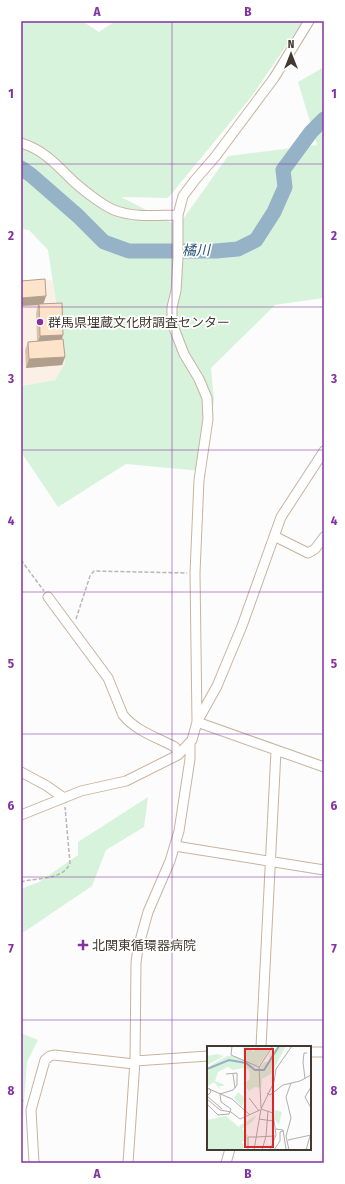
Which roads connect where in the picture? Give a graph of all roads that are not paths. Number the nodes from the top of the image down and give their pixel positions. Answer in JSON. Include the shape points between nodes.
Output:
{"nodes":[{"id":1,"x":309,"y":21,"type":"edge"},
{"id":2,"x":21,"y":143,"type":"edge"},
{"id":3,"x":178,"y":215,"type":"junction"},
{"id":4,"x":324,"y":451,"type":"edge"},
{"id":5,"x":274,"y":536,"type":"junction"},
{"id":6,"x":324,"y":537,"type":"edge"},
{"id":7,"x":48,"y":598,"type":"road end"},
{"id":8,"x":197,"y":722,"type":"junction"},
{"id":9,"x":190,"y":743,"type":"junction"},
{"id":10,"x":276,"y":751,"type":"junction"},
{"id":11,"x":178,"y":755,"type":"junction"},
{"id":12,"x":324,"y":767,"type":"edge"},
{"id":13,"x":21,"y":772,"type":"edge"},
{"id":14,"x":64,"y":798,"type":"junction"},
{"id":15,"x":21,"y":815,"type":"edge"},
{"id":16,"x":175,"y":846,"type":"junction"},
{"id":17,"x":270,"y":862,"type":"junction"},
{"id":18,"x":324,"y":870,"type":"edge"},
{"id":19,"x":261,"y":1046,"type":"edge"},
{"id":20,"x":311,"y":1052,"type":"edge"},
{"id":21,"x":324,"y":1052,"type":"edge"},
{"id":22,"x":207,"y":1056,"type":"edge"},
{"id":23,"x":135,"y":1062,"type":"junction"},
{"id":24,"x":230,"y":1150,"type":"edge"},
{"id":25,"x":34,"y":1163,"type":"edge"},
{"id":26,"x":128,"y":1163,"type":"edge"},
{"id":27,"x":226,"y":1163,"type":"edge"}],
"edges":[{"from":1,"to":3,"type":"street","via":[[274,78],[183,196]]},
{"from":2,"to":3,"type":"street","via":[[41,151],[71,179],[114,210],[132,215]]},
{"from":3,"to":8,"type":"street","via":[[178,258],[172,323],[184,354],[207,398],[208,419],[199,480],[195,573]]},
{"from":4,"to":5,"type":"street","via":[[281,517]]},
{"from":5,"to":6,"type":"street","via":[[308,553],[315,549]]},
{"from":5,"to":8,"type":"street","via":[[242,626],[217,686]]},
{"from":7,"to":11,"type":"street","via":[[108,678],[127,720],[138,729],[175,747]]},
{"from":8,"to":9,"type":"street"},
{"from":8,"to":10,"type":"street"},
{"from":9,"to":11,"type":"street"},
{"from":9,"to":16,"type":"street","via":[[180,831]]},
{"from":10,"to":12,"type":"street"},
{"from":10,"to":17,"type":"street"},
{"from":11,"to":14,"type":"street","via":[[126,781],[81,791]]},
{"from":13,"to":14,"type":"street"},
{"from":14,"to":15,"type":"street"},
{"from":16,"to":17,"type":"street"},
{"from":16,"to":23,"type":"street","via":[[148,912],[138,948]]},
{"from":17,"to":18,"type":"street"},
{"from":17,"to":19,"type":"street"},
{"from":20,"to":21,"type":"street"},
{"from":22,"to":23,"type":"street"},
{"from":23,"to":25,"type":"street","via":[[54,1055],[45,1060],[31,1110]]},
{"from":23,"to":26,"type":"street"},
{"from":24,"to":27,"type":"street"}]}
